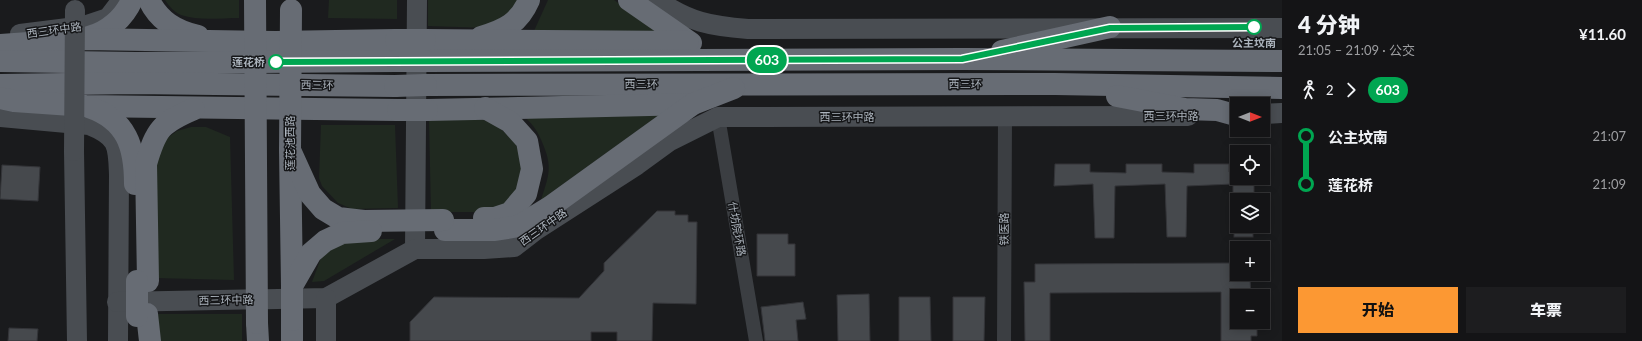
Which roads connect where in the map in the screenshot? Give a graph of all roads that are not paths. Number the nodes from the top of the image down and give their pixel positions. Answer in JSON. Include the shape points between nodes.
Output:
{"nodes":[{"id":1,"x":120,"y":0,"type":"edge"},
{"id":2,"x":132,"y":0,"type":"edge"},
{"id":3,"x":149,"y":0,"type":"edge"},
{"id":4,"x":255,"y":0,"type":"edge"},
{"id":5,"x":418,"y":0,"type":"edge"},
{"id":6,"x":529,"y":0,"type":"edge"},
{"id":7,"x":629,"y":0,"type":"edge"},
{"id":8,"x":657,"y":0,"type":"edge"},
{"id":9,"x":292,"y":3,"type":"edge"},
{"id":10,"x":75,"y":5,"type":"edge"},
{"id":11,"x":1110,"y":28,"type":"junction"},
{"id":12,"x":1282,"y":28,"type":"edge"},
{"id":13,"x":0,"y":36,"type":"edge"},
{"id":14,"x":84,"y":39,"type":"junction"},
{"id":15,"x":216,"y":41,"type":"junction"},
{"id":16,"x":465,"y":41,"type":"junction"},
{"id":17,"x":688,"y":42,"type":"junction"},
{"id":18,"x":0,"y":45,"type":"edge"},
{"id":19,"x":396,"y":51,"type":"junction"},
{"id":20,"x":425,"y":51,"type":"junction"},
{"id":21,"x":962,"y":59,"type":"junction"},
{"id":22,"x":739,"y":60,"type":"junction"},
{"id":23,"x":0,"y":61,"type":"edge"},
{"id":24,"x":1282,"y":61,"type":"edge"},
{"id":25,"x":0,"y":84,"type":"edge"},
{"id":26,"x":744,"y":84,"type":"junction"},
{"id":27,"x":1055,"y":84,"type":"junction"},
{"id":28,"x":1282,"y":88,"type":"edge"},
{"id":29,"x":0,"y":98,"type":"edge"},
{"id":30,"x":693,"y":104,"type":"junction"},
{"id":31,"x":86,"y":106,"type":"junction"},
{"id":32,"x":199,"y":108,"type":"junction"},
{"id":33,"x":485,"y":108,"type":"junction"},
{"id":34,"x":1230,"y":113,"type":"edge"},
{"id":35,"x":1282,"y":113,"type":"edge"},
{"id":36,"x":1270,"y":114,"type":"edge"},
{"id":37,"x":1230,"y":115,"type":"edge"},
{"id":38,"x":1005,"y":116,"type":"junction"},
{"id":39,"x":0,"y":117,"type":"edge"},
{"id":40,"x":718,"y":117,"type":"junction"},
{"id":41,"x":290,"y":150,"type":"junction"},
{"id":42,"x":444,"y":225,"type":"junction"},
{"id":43,"x":415,"y":249,"type":"junction"},
{"id":44,"x":142,"y":281,"type":"junction"},
{"id":45,"x":292,"y":286,"type":"junction"},
{"id":46,"x":326,"y":298,"type":"junction"},
{"id":47,"x":117,"y":302,"type":"junction"},
{"id":48,"x":142,"y":315,"type":"junction"},
{"id":49,"x":292,"y":331,"type":"edge"},
{"id":50,"x":258,"y":332,"type":"edge"},
{"id":51,"x":77,"y":341,"type":"edge"},
{"id":52,"x":118,"y":341,"type":"edge"},
{"id":53,"x":139,"y":341,"type":"edge"},
{"id":54,"x":150,"y":341,"type":"edge"},
{"id":55,"x":326,"y":341,"type":"edge"},
{"id":56,"x":756,"y":341,"type":"edge"},
{"id":57,"x":1004,"y":341,"type":"edge"}],
"edges":[{"from":1,"to":13,"type":"street","name":"西三环中路","via":[[108,18],[84,26]]},
{"from":2,"to":14,"type":"highway","via":[[120,19],[96,36]]},
{"from":3,"to":15,"type":"highway","via":[[155,12],[182,32]]},
{"from":4,"to":50,"type":"highway","bridge":true},
{"from":5,"to":43,"type":"street"},
{"from":6,"to":16,"type":"highway","via":[[523,14],[502,31]]},
{"from":7,"to":17,"type":"highway"},
{"from":8,"to":11,"type":"street","via":[[675,12],[700,22],[748,29]]},
{"from":9,"to":41,"type":"highway","name":"莲花池西路","bridge":true},
{"from":10,"to":51,"type":"street","bridge":true},
{"from":11,"to":12,"type":"street"},
{"from":11,"to":21,"type":"highway"},
{"from":14,"to":15,"type":"highway"},
{"from":14,"to":18,"type":"highway"},
{"from":15,"to":19,"type":"highway"},
{"from":16,"to":17,"type":"highway"},
{"from":16,"to":20,"type":"highway"},
{"from":17,"to":22,"type":"highway"},
{"from":19,"to":20,"type":"highway","bridge":true},
{"from":19,"to":23,"type":"highway","via":[[136,63]]},
{"from":20,"to":22,"type":"highway"},
{"from":21,"to":22,"type":"highway"},
{"from":21,"to":24,"type":"highway"},
{"from":25,"to":26,"type":"highway","name":"西三环","bridge":true},
{"from":26,"to":27,"type":"highway","name":"西三环"},
{"from":26,"to":30,"type":"highway"},
{"from":27,"to":28,"type":"highway","name":"西三环"},
{"from":27,"to":34,"type":"highway","via":[[1185,109],[1217,110]]},
{"from":29,"to":31,"type":"highway"},
{"from":30,"to":33,"type":"highway"},
{"from":30,"to":42,"type":"highway","via":[[550,207],[519,226],[496,230]]},
{"from":31,"to":32,"type":"highway"},
{"from":31,"to":44,"type":"highway","via":[[101,111],[112,120],[131,144]]},
{"from":32,"to":33,"type":"highway","bridge":true},
{"from":32,"to":44,"type":"highway","via":[[173,118],[161,127],[154,137],[146,164]]},
{"from":33,"to":42,"type":"highway","via":[[510,122],[527,141],[532,169],[526,194],[510,213],[495,218]]},
{"from":35,"to":36,"type":"street"},
{"from":37,"to":38,"type":"street","name":"西三环中路"},
{"from":38,"to":40,"type":"street","name":"西三环中路"},
{"from":38,"to":57,"type":"street","name":"铁医路"},
{"from":39,"to":47,"type":"street","via":[[90,125],[102,130],[114,140],[118,152],[119,175]]},
{"from":40,"to":43,"type":"street","name":"西三环中路","via":[[670,141],[514,247]]},
{"from":40,"to":56,"type":"street","name":"什坊院环路"},
{"from":41,"to":42,"type":"highway","bridge":true,"via":[[310,194],[323,209],[338,218]]},
{"from":41,"to":45,"type":"highway","name":"莲花池西路","bridge":true},
{"from":42,"to":45,"type":"highway","bridge":true,"via":[[342,233],[325,241],[310,253]]},
{"from":43,"to":46,"type":"street","name":"西三环中路"},
{"from":44,"to":48,"type":"highway"},
{"from":45,"to":49,"type":"highway","name":"莲花池西路","bridge":true},
{"from":46,"to":47,"type":"street","name":"西三环中路"},
{"from":46,"to":55,"type":"street"},
{"from":47,"to":52,"type":"street"},
{"from":48,"to":53,"type":"highway"},
{"from":48,"to":54,"type":"highway"}]}
